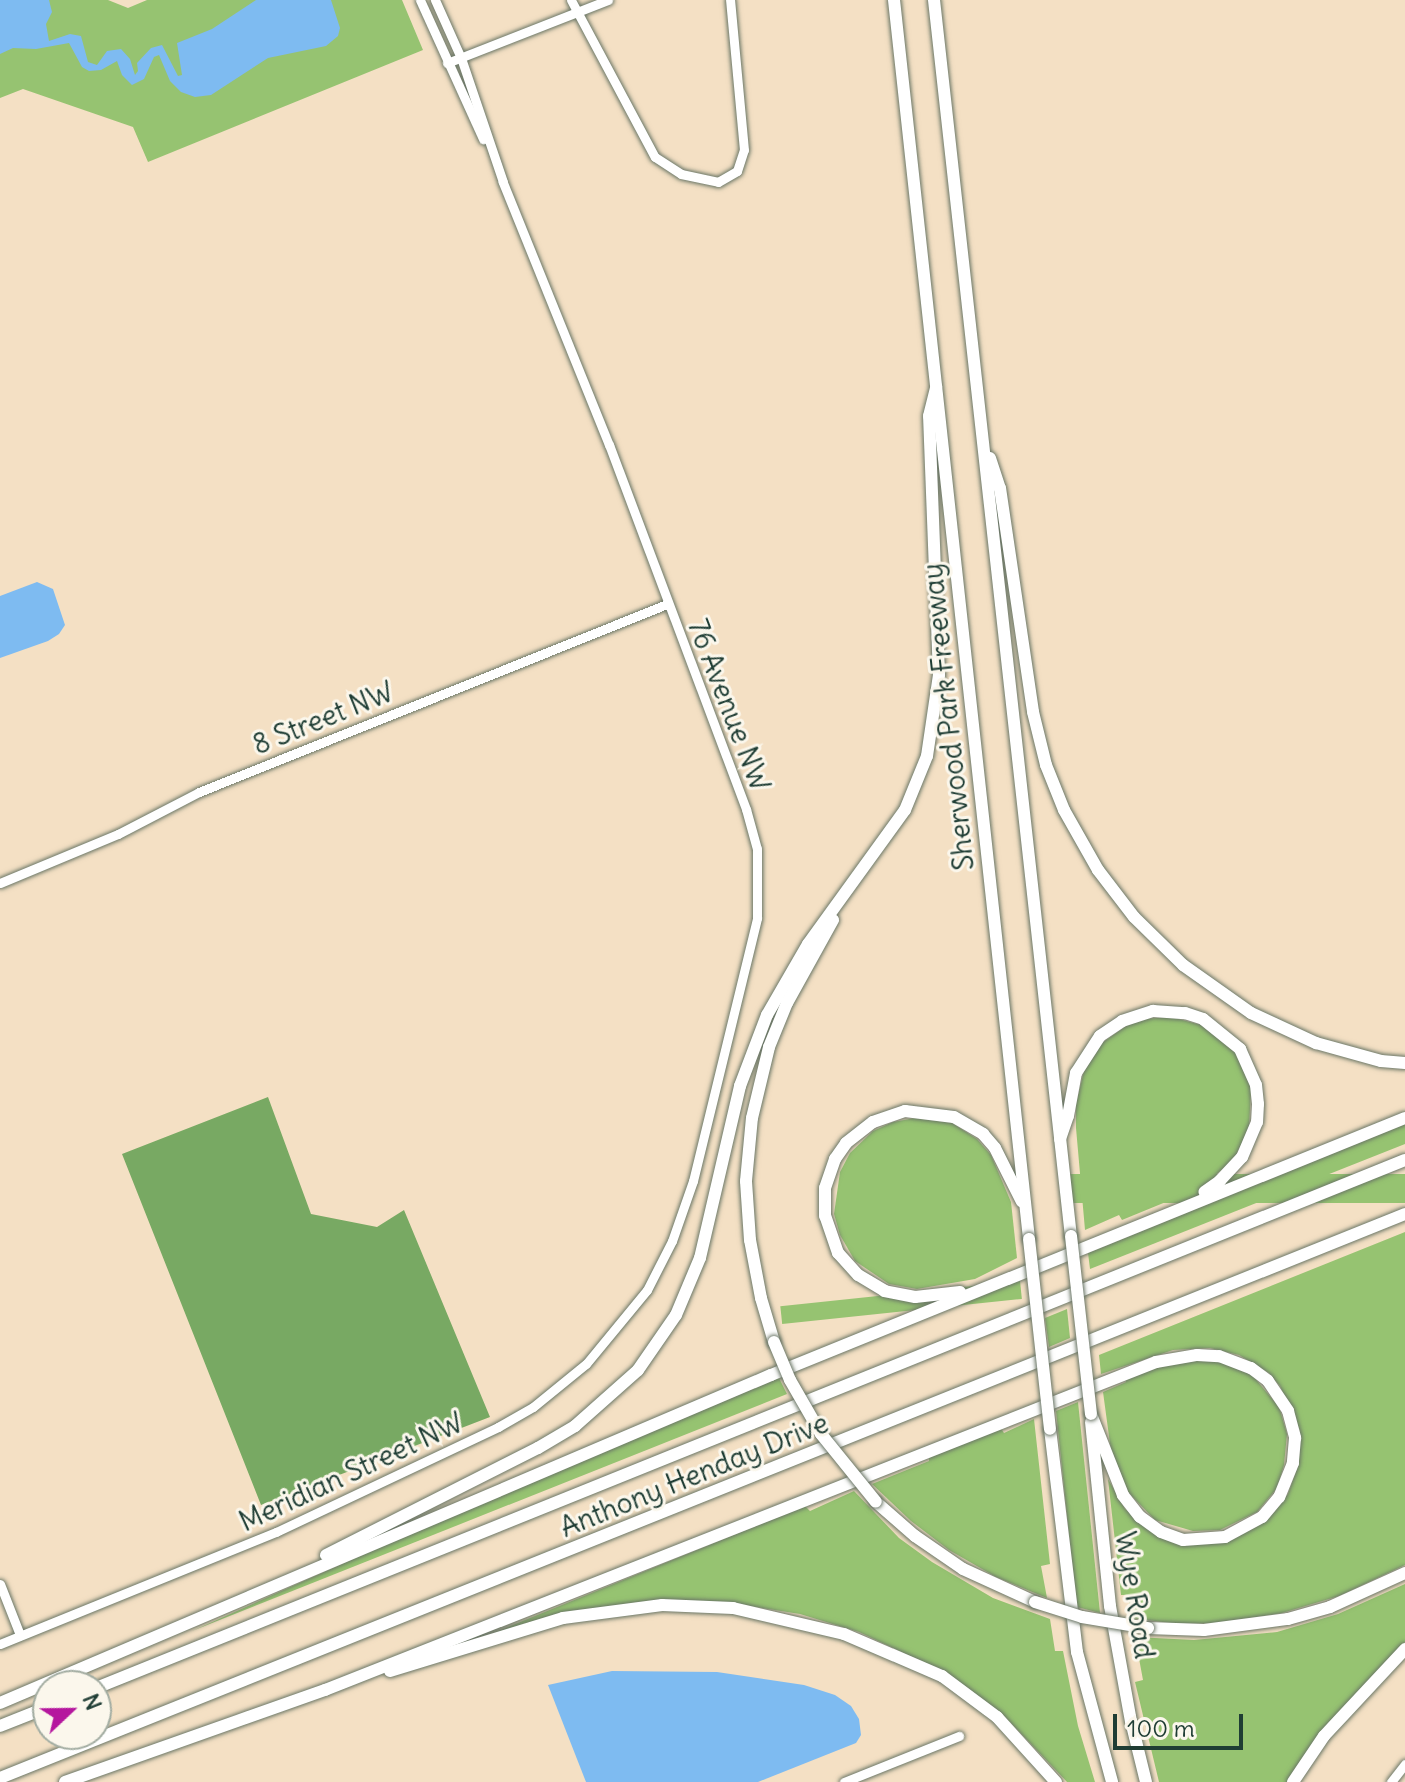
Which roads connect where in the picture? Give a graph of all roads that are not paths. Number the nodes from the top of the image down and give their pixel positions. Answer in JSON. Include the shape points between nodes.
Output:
{"nodes":[{"id":1,"x":420,"y":0,"type":"edge"},
{"id":2,"x":435,"y":0,"type":"edge"},
{"id":3,"x":571,"y":0,"type":"edge"},
{"id":4,"x":608,"y":0,"type":"edge"},
{"id":5,"x":730,"y":0,"type":"edge"},
{"id":6,"x":894,"y":0,"type":"edge"},
{"id":7,"x":934,"y":0,"type":"edge"},
{"id":8,"x":577,"y":12,"type":"junction"},
{"id":9,"x":461,"y":58,"type":"junction"},
{"id":10,"x":447,"y":63,"type":"junction"},
{"id":11,"x":503,"y":182,"type":"junction"},
{"id":12,"x":936,"y":387,"type":"junction"},
{"id":13,"x":983,"y":436,"type":"junction"},
{"id":14,"x":667,"y":604,"type":"junction"},
{"id":15,"x":870,"y":860,"type":"junction"},
{"id":16,"x":0,"y":883,"type":"edge"},
{"id":17,"x":1405,"y":1063,"type":"edge"},
{"id":18,"x":1405,"y":1118,"type":"edge"},
{"id":19,"x":1058,"y":1142,"type":"junction"},
{"id":20,"x":1405,"y":1160,"type":"edge"},
{"id":21,"x":1181,"y":1207,"type":"junction"},
{"id":22,"x":1027,"y":1213,"type":"junction"},
{"id":23,"x":1405,"y":1214,"type":"edge"},
{"id":24,"x":663,"y":1261,"type":"joint"},
{"id":25,"x":975,"y":1291,"type":"junction"},
{"id":26,"x":1091,"y":1414,"type":"junction"},
{"id":27,"x":1405,"y":1573,"type":"edge"},
{"id":28,"x":0,"y":1584,"type":"edge"},
{"id":29,"x":275,"y":1585,"type":"junction"},
{"id":30,"x":20,"y":1635,"type":"junction"},
{"id":31,"x":0,"y":1644,"type":"edge"},
{"id":32,"x":1405,"y":1649,"type":"edge"},
{"id":33,"x":112,"y":1682,"type":"edge"},
{"id":34,"x":325,"y":1690,"type":"junction"},
{"id":35,"x":0,"y":1703,"type":"edge"},
{"id":36,"x":32,"y":1713,"type":"edge"},
{"id":37,"x":0,"y":1726,"type":"edge"},
{"id":38,"x":959,"y":1736,"type":"dead end"},
{"id":39,"x":1405,"y":1764,"type":"edge"},
{"id":40,"x":0,"y":1778,"type":"edge"},
{"id":41,"x":65,"y":1782,"type":"edge"},
{"id":42,"x":844,"y":1782,"type":"edge"},
{"id":43,"x":1056,"y":1782,"type":"edge"},
{"id":44,"x":1112,"y":1782,"type":"edge"},
{"id":45,"x":1146,"y":1782,"type":"edge"},
{"id":46,"x":1293,"y":1782,"type":"edge"},
{"id":47,"x":1391,"y":1782,"type":"edge"}],
"edges":[{"from":1,"to":10,"type":"street","name":"76 Avenue NW"},
{"from":2,"to":9,"type":"street","name":"76 Avenue NW"},
{"from":3,"to":8,"type":"street"},
{"from":4,"to":8,"type":"street"},
{"from":5,"to":8,"type":"street","via":[[743,156],[737,171],[718,182],[681,174],[655,157]]},
{"from":6,"to":12,"type":"highway","name":"Sherwood Park Freeway"},
{"from":7,"to":13,"type":"highway"},
{"from":8,"to":9,"type":"street"},
{"from":9,"to":10,"type":"street"},
{"from":9,"to":11,"type":"street","name":"76 Avenue NW"},
{"from":10,"to":11,"type":"street","name":"76 Avenue NW"},
{"from":11,"to":14,"type":"street","name":"76 Avenue NW"},
{"from":12,"to":15,"type":"highway","via":[[929,416],[940,637],[935,715],[917,784]]},
{"from":12,"to":22,"type":"highway","name":"Sherwood Park Freeway"},
{"from":13,"to":17,"type":"highway","via":[[1000,488],[1033,712],[1046,765],[1098,870],[1134,917],[1183,965],[1251,1013],[1316,1043]]},
{"from":13,"to":19,"type":"highway"},
{"from":14,"to":16,"type":"street","name":"8 Street NW","via":[[199,792],[118,834]]},
{"from":14,"to":24,"type":"street","name":"76 Avenue NW","via":[[753,831],[760,883],[757,918],[693,1181]]},
{"from":15,"to":27,"type":"highway","bridge":true,"via":[[787,1003],[769,1047],[755,1103],[746,1181],[756,1276],[774,1342],[821,1434],[876,1502],[915,1536],[963,1569],[1082,1617],[1204,1630],[1288,1619],[1330,1607]]},
{"from":15,"to":29,"type":"highway","via":[[808,944],[761,1028],[740,1086],[700,1258],[676,1315],[645,1362],[598,1408],[555,1439]]},
{"from":18,"to":21,"type":"highway"},
{"from":19,"to":21,"type":"highway","via":[[1076,1073],[1100,1036],[1122,1021],[1153,1011],[1203,1019],[1228,1037],[1250,1066],[1257,1122],[1232,1170]]},
{"from":19,"to":26,"type":"highway","bridge":true},
{"from":20,"to":33,"type":"highway","name":"Anthony Henday Drive"},
{"from":21,"to":25,"type":"highway"},
{"from":22,"to":25,"type":"highway","via":[[995,1148],[954,1117],[923,1111],[889,1115],[858,1131],[835,1159],[825,1188],[825,1216],[838,1253],[858,1275],[899,1295]]},
{"from":22,"to":44,"type":"highway","name":"Sherwood Park Freeway","bridge":true,"via":[[1077,1652]]},
{"from":23,"to":40,"type":"highway","name":"Anthony Henday Drive"},
{"from":24,"to":30,"type":"street","name":"Meridian Street NW","via":[[632,1311],[586,1364],[511,1420],[276,1532]]},
{"from":25,"to":29,"type":"highway"},
{"from":26,"to":34,"type":"highway","via":[[1123,1495],[1140,1517],[1183,1540],[1225,1537],[1262,1517],[1279,1497],[1293,1463],[1295,1438],[1288,1411],[1268,1381],[1219,1356],[1164,1359]]},
{"from":26,"to":45,"type":"highway","name":"Wye Road","via":[[1110,1606]]},
{"from":28,"to":30,"type":"street"},
{"from":29,"to":35,"type":"highway"},
{"from":30,"to":31,"type":"street","name":"Meridian Street NW"},
{"from":32,"to":46,"type":"highway","via":[[1324,1736]]},
{"from":34,"to":41,"type":"highway"},
{"from":34,"to":43,"type":"highway","via":[[563,1618],[662,1605],[733,1608],[844,1634],[942,1676],[997,1717]]},
{"from":36,"to":37,"type":"highway"},
{"from":38,"to":42,"type":"street"},
{"from":39,"to":47,"type":"street"}]}
